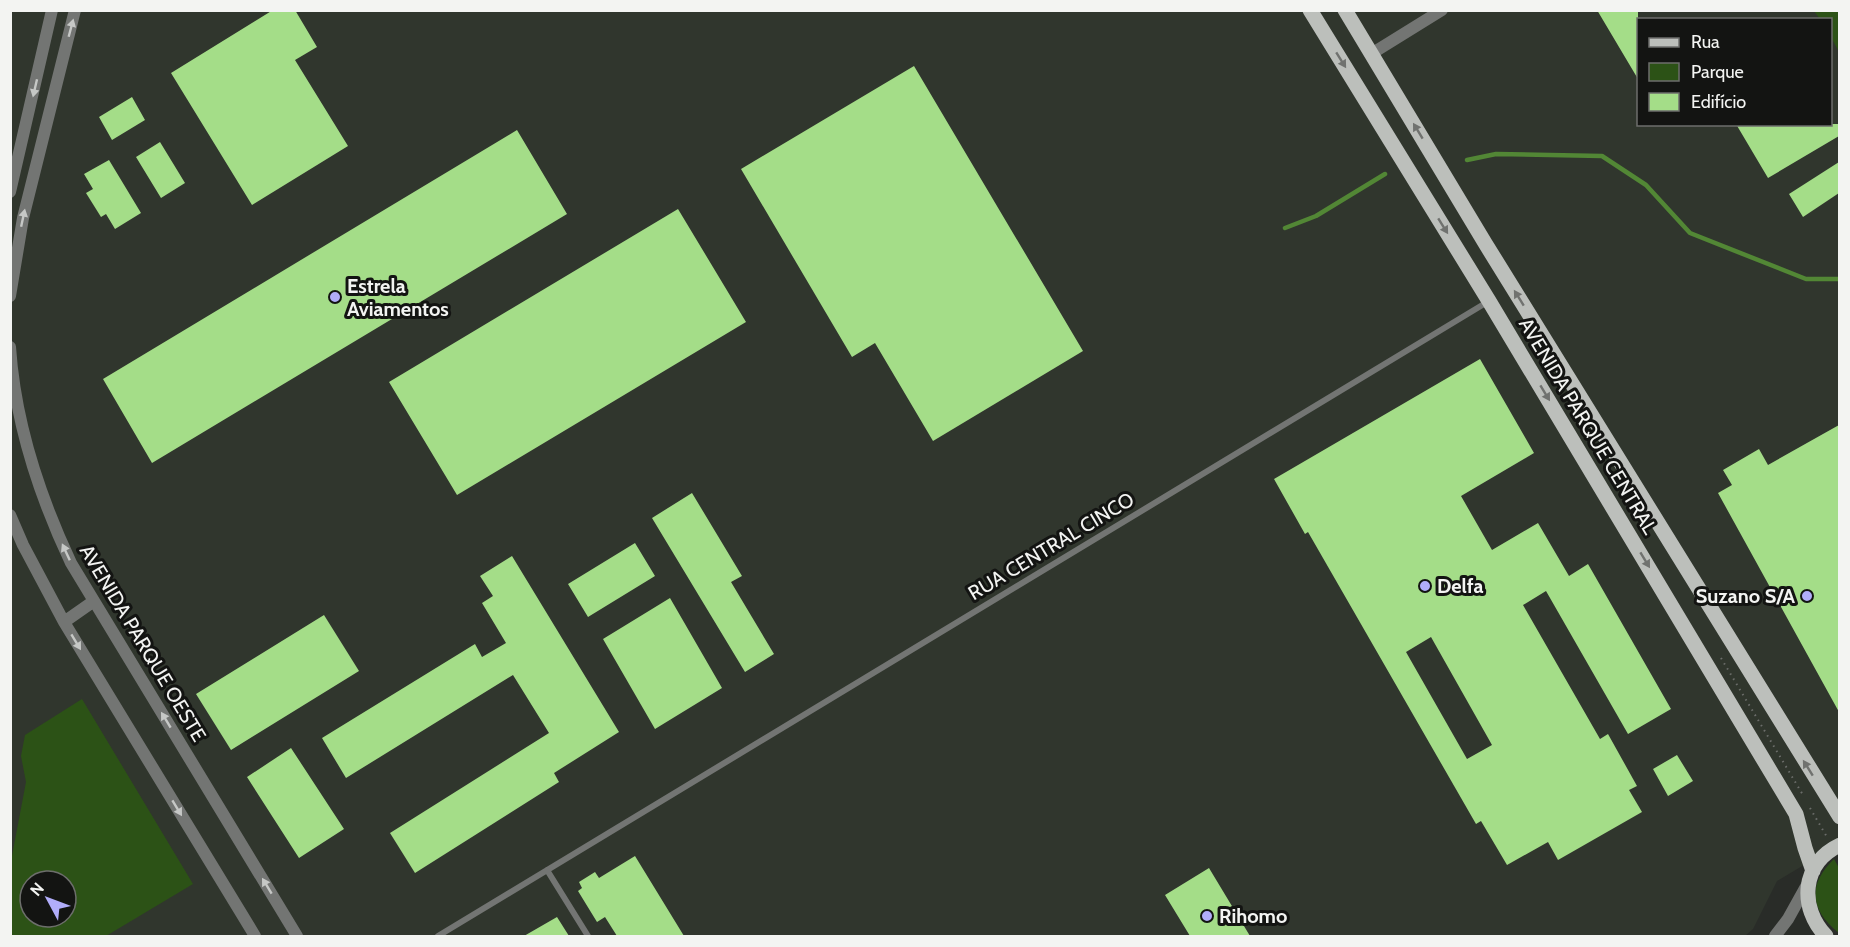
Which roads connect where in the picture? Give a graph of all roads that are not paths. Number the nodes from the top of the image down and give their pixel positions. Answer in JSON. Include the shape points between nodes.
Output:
{"nodes":[{"id":1,"x":52,"y":10,"type":"edge"},
{"id":2,"x":75,"y":10,"type":"edge"},
{"id":3,"x":1310,"y":10,"type":"edge"},
{"id":4,"x":1345,"y":10,"type":"edge"},
{"id":5,"x":1442,"y":10,"type":"edge"},
{"id":6,"x":1371,"y":54,"type":"junction"},
{"id":7,"x":10,"y":192,"type":"edge"},
{"id":8,"x":10,"y":296,"type":"edge"},
{"id":9,"x":1489,"y":301,"type":"junction"},
{"id":10,"x":10,"y":346,"type":"edge"},
{"id":11,"x":10,"y":515,"type":"edge"},
{"id":12,"x":94,"y":601,"type":"junction"},
{"id":13,"x":64,"y":622,"type":"junction"},
{"id":14,"x":1839,"y":817,"type":"edge"},
{"id":15,"x":1839,"y":845,"type":"edge"},
{"id":16,"x":547,"y":870,"type":"junction"},
{"id":17,"x":1811,"y":877,"type":"junction"},
{"id":18,"x":255,"y":936,"type":"edge"},
{"id":19,"x":297,"y":936,"type":"edge"},
{"id":20,"x":438,"y":936,"type":"edge"},
{"id":21,"x":588,"y":936,"type":"edge"},
{"id":22,"x":1775,"y":936,"type":"edge"},
{"id":23,"x":1826,"y":936,"type":"edge"}],
"edges":[{"from":1,"to":7,"type":"street","one_way":true},
{"from":8,"to":2,"type":"street","one_way":true,"via":[[26,207]]},
{"from":3,"to":9,"type":"main road","name":"AVENIDA PARQUE CENTRAL","one_way":true},
{"from":4,"to":6,"type":"main road","name":"AVENIDA PARQUE CENTRAL"},
{"from":5,"to":6,"type":"street"},
{"from":14,"to":6,"type":"main road","name":"AVENIDA PARQUE CENTRAL","one_way":true},
{"from":9,"to":16,"type":"lane","name":"RUA CENTRAL CINCO"},
{"from":9,"to":17,"type":"main road","name":"AVENIDA PARQUE CENTRAL","one_way":true,"via":[[1796,814]]},
{"from":12,"to":10,"type":"street","name":"AVENIDA PARQUE OESTE","one_way":true,"via":[[71,563],[47,507],[16,398]]},
{"from":11,"to":13,"type":"street"},
{"from":12,"to":13,"type":"street"},
{"from":19,"to":12,"type":"street","name":"AVENIDA PARQUE OESTE","one_way":true},
{"from":13,"to":18,"type":"street","one_way":true},
{"from":15,"to":17,"type":"main road","via":[[1825,854]]},
{"from":16,"to":20,"type":"lane","name":"RUA CENTRAL CINCO"},
{"from":16,"to":21,"type":"lane"},
{"from":17,"to":22,"type":"street"},
{"from":17,"to":23,"type":"main road","name":"AVENIDA PARQUE CENTRAL","via":[[1807,898],[1810,913]]}]}
